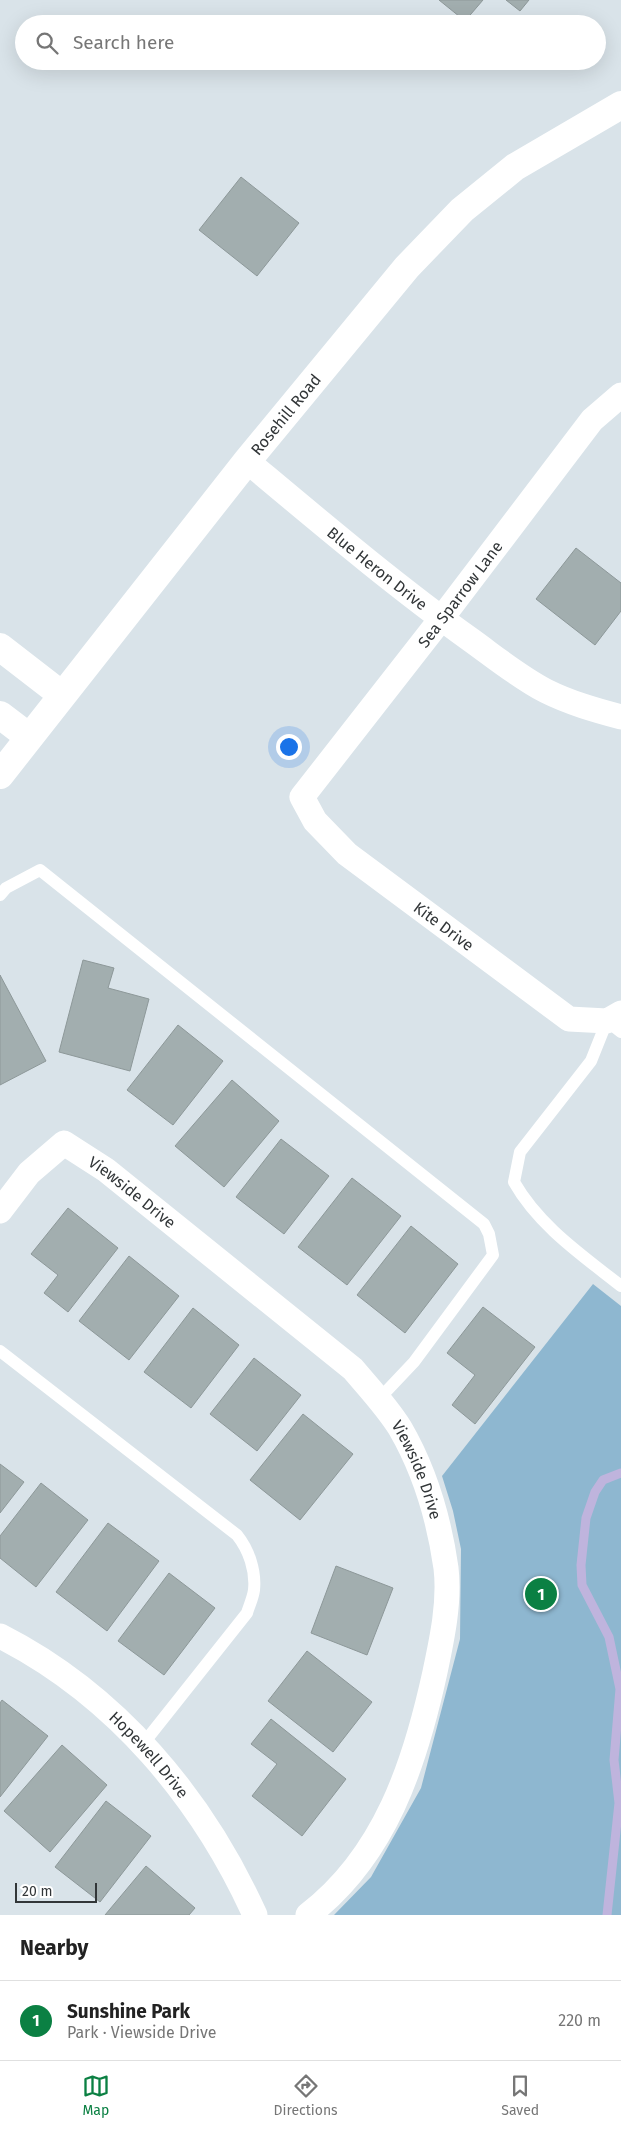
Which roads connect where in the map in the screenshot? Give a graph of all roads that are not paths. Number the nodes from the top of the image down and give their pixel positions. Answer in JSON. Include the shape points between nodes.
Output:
{"nodes":[{"id":1,"x":621,"y":105,"type":"edge"},
{"id":2,"x":621,"y":395,"type":"edge"},
{"id":3,"x":246,"y":461,"type":"junction"},
{"id":4,"x":441,"y":619,"type":"junction"},
{"id":5,"x":0,"y":647,"type":"edge"},
{"id":6,"x":62,"y":695,"type":"junction"},
{"id":7,"x":0,"y":715,"type":"edge"},
{"id":8,"x":621,"y":717,"type":"edge"},
{"id":9,"x":29,"y":738,"type":"junction"},
{"id":10,"x":0,"y":775,"type":"edge"},
{"id":11,"x":302,"y":797,"type":"joint"},
{"id":12,"x":0,"y":895,"type":"edge"},
{"id":13,"x":616,"y":1022,"type":"edge"},
{"id":14,"x":0,"y":1211,"type":"edge"},
{"id":15,"x":621,"y":1286,"type":"edge"},
{"id":16,"x":0,"y":1351,"type":"edge"},
{"id":17,"x":379,"y":1399,"type":"junction"},
{"id":18,"x":0,"y":1636,"type":"edge"},
{"id":19,"x":143,"y":1744,"type":"junction"},
{"id":20,"x":255,"y":1915,"type":"edge"},
{"id":21,"x":308,"y":1915,"type":"edge"}],
"edges":[{"from":1,"to":3,"type":"street","name":"Rosehill Road","via":[[515,167],[462,210],[407,267]]},
{"from":2,"to":4,"type":"street","name":"Sea Sparrow Lane","via":[[592,420]]},
{"from":3,"to":4,"type":"street","name":"Blue Heron Drive"},
{"from":3,"to":6,"type":"street","name":"Rosehill Road"},
{"from":4,"to":8,"type":"street","name":"Blue Heron Drive","via":[[514,672],[547,691],[585,708]]},
{"from":4,"to":11,"type":"street","name":"Sea Sparrow Lane"},
{"from":5,"to":6,"type":"street"},
{"from":6,"to":9,"type":"street","name":"Rosehill Road"},
{"from":7,"to":9,"type":"street"},
{"from":9,"to":10,"type":"street","name":"Rosehill Road"},
{"from":11,"to":13,"type":"street","name":"Kite Drive","via":[[314,821],[347,854],[569,1019]]},
{"from":12,"to":17,"type":"lane","via":[[6,888],[40,870],[484,1224],[493,1256],[414,1362]]},
{"from":13,"to":15,"type":"lane","via":[[591,1061],[520,1152],[514,1182],[523,1198],[562,1240]]},
{"from":14,"to":17,"type":"street","name":"Viewside Drive","via":[[29,1173],[64,1143],[106,1170],[353,1369]]},
{"from":16,"to":19,"type":"lane","via":[[238,1535],[247,1547],[254,1590],[246,1613]]},
{"from":17,"to":21,"type":"street","name":"Viewside Drive","via":[[400,1428],[432,1502],[446,1570],[446,1610],[423,1720],[398,1799],[363,1859],[343,1884]]},
{"from":18,"to":19,"type":"street","name":"Hopewell Drive","via":[[35,1656],[102,1704]]},
{"from":19,"to":20,"type":"street","name":"Hopewell Drive","via":[[203,1819]]}]}
